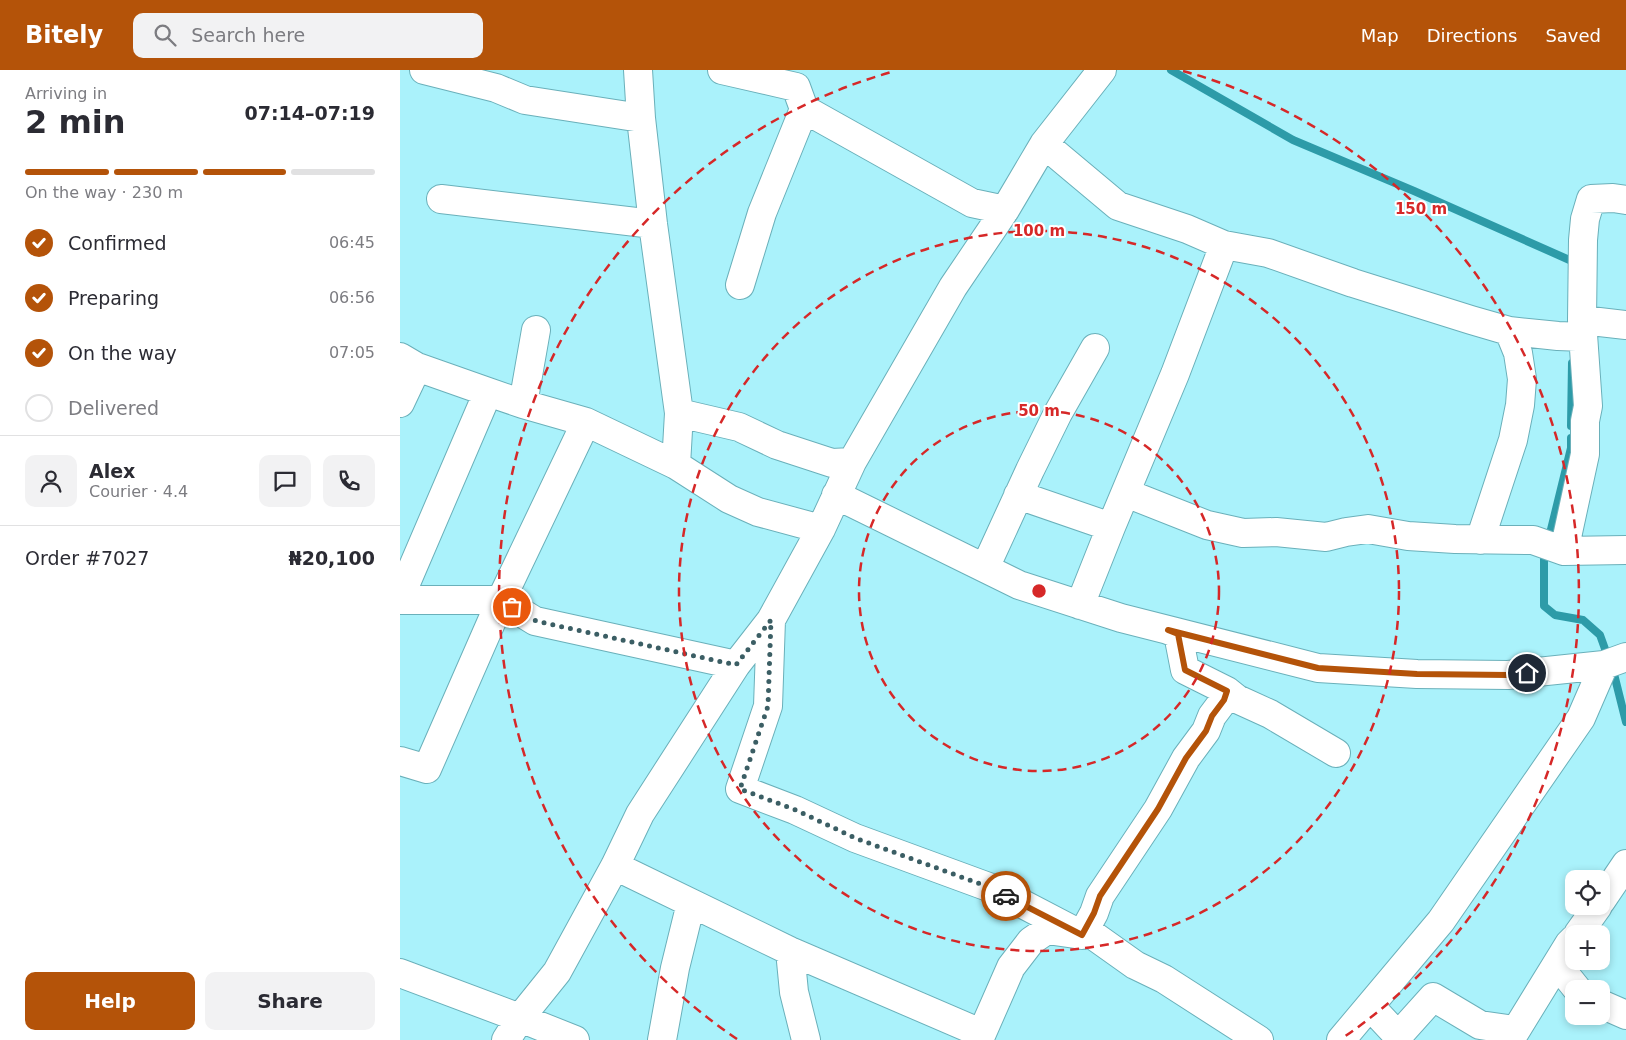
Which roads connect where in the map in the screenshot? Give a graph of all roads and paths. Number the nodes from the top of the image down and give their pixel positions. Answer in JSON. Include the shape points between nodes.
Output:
{"nodes":[{"id":1,"x":424,"y":70,"type":"edge"},
{"id":2,"x":638,"y":70,"type":"edge"},
{"id":3,"x":722,"y":70,"type":"edge"},
{"id":4,"x":1102,"y":70,"type":"edge"},
{"id":5,"x":804,"y":109,"type":"junction"},
{"id":6,"x":641,"y":118,"type":"junction"},
{"id":7,"x":1044,"y":144,"type":"junction"},
{"id":8,"x":441,"y":199,"type":"dead end"},
{"id":9,"x":1626,"y":200,"type":"edge"},
{"id":10,"x":1005,"y":210,"type":"junction"},
{"id":11,"x":653,"y":224,"type":"junction"},
{"id":12,"x":1224,"y":245,"type":"junction"},
{"id":13,"x":740,"y":285,"type":"dead end"},
{"id":14,"x":1626,"y":325,"type":"edge"},
{"id":15,"x":536,"y":330,"type":"dead end"},
{"id":16,"x":1509,"y":331,"type":"junction"},
{"id":17,"x":1574,"y":331,"type":"junction"},
{"id":18,"x":1094,"y":348,"type":"dead end"},
{"id":19,"x":409,"y":362,"type":"edge"},
{"id":20,"x":488,"y":392,"type":"junction"},
{"id":21,"x":400,"y":403,"type":"edge"},
{"id":22,"x":523,"y":404,"type":"junction"},
{"id":23,"x":679,"y":414,"type":"junction"},
{"id":24,"x":586,"y":422,"type":"junction"},
{"id":25,"x":852,"y":462,"type":"junction"},
{"id":26,"x":676,"y":465,"type":"junction"},
{"id":27,"x":1126,"y":494,"type":"junction"},
{"id":28,"x":836,"y":495,"type":"junction"},
{"id":29,"x":1018,"y":495,"type":"junction"},
{"id":30,"x":1111,"y":527,"type":"junction"},
{"id":31,"x":821,"y":529,"type":"junction"},
{"id":32,"x":1480,"y":540,"type":"junction"},
{"id":33,"x":1626,"y":550,"type":"edge"},
{"id":34,"x":1564,"y":551,"type":"junction"},
{"id":35,"x":985,"y":568,"type":"junction"},
{"id":36,"x":400,"y":598,"type":"edge"},
{"id":37,"x":501,"y":600,"type":"junction"},
{"id":38,"x":1080,"y":605,"type":"junction"},
{"id":39,"x":771,"y":620,"type":"junction"},
{"id":40,"x":1168,"y":630,"type":"junction"},
{"id":41,"x":1616,"y":661,"type":"edge"},
{"id":42,"x":736,"y":665,"type":"junction"},
{"id":43,"x":1227,"y":691,"type":"junction"},
{"id":44,"x":1336,"y":753,"type":"dead end"},
{"id":45,"x":400,"y":761,"type":"edge"},
{"id":46,"x":1626,"y":864,"type":"edge"},
{"id":47,"x":615,"y":866,"type":"junction"},
{"id":48,"x":1610,"y":888,"type":"edge"},
{"id":49,"x":691,"y":904,"type":"junction"},
{"id":50,"x":1082,"y":935,"type":"junction"},
{"id":51,"x":1565,"y":951,"type":"edge"},
{"id":52,"x":790,"y":952,"type":"junction"},
{"id":53,"x":1557,"y":964,"type":"junction"},
{"id":54,"x":400,"y":973,"type":"edge"},
{"id":55,"x":1570,"y":980,"type":"edge"},
{"id":56,"x":1370,"y":1006,"type":"junction"},
{"id":57,"x":1610,"y":1008,"type":"edge"},
{"id":58,"x":1626,"y":1015,"type":"edge"},
{"id":59,"x":520,"y":1018,"type":"junction"},
{"id":60,"x":1513,"y":1035,"type":"edge"},
{"id":61,"x":978,"y":1037,"type":"edge"},
{"id":62,"x":506,"y":1040,"type":"edge"},
{"id":63,"x":575,"y":1040,"type":"edge"},
{"id":64,"x":662,"y":1040,"type":"edge"},
{"id":65,"x":806,"y":1040,"type":"edge"},
{"id":66,"x":950,"y":1040,"type":"edge"},
{"id":67,"x":1259,"y":1040,"type":"edge"},
{"id":68,"x":1341,"y":1040,"type":"edge"}],
"edges":[{"from":1,"to":6,"type":"street","via":[[496,88],[525,100]]},
{"from":2,"to":6,"type":"street"},
{"from":3,"to":5,"type":"street","via":[[796,87]]},
{"from":4,"to":7,"type":"street"},
{"from":5,"to":10,"type":"street","via":[[972,204]]},
{"from":5,"to":13,"type":"street","via":[[762,213]]},
{"from":6,"to":11,"type":"street"},
{"from":7,"to":10,"type":"street"},
{"from":7,"to":12,"type":"street","via":[[1118,206]]},
{"from":8,"to":11,"type":"street"},
{"from":9,"to":17,"type":"street","via":[[1591,199],[1585,219]]},
{"from":10,"to":25,"type":"street","via":[[953,287]]},
{"from":11,"to":23,"type":"street"},
{"from":12,"to":16,"type":"street","via":[[1268,253]]},
{"from":12,"to":27,"type":"street"},
{"from":14,"to":17,"type":"street"},
{"from":15,"to":22,"type":"street"},
{"from":16,"to":17,"type":"street"},
{"from":16,"to":32,"type":"street","via":[[1518,353],[1522,379],[1520,405],[1513,440]]},
{"from":17,"to":34,"type":"street","via":[[1588,406],[1586,454]]},
{"from":18,"to":29,"type":"street"},
{"from":19,"to":20,"type":"street"},
{"from":19,"to":21,"type":"street"},
{"from":20,"to":22,"type":"street"},
{"from":20,"to":36,"type":"street"},
{"from":22,"to":24,"type":"street"},
{"from":23,"to":25,"type":"street","via":[[739,427],[777,445],[832,463]]},
{"from":23,"to":26,"type":"street"},
{"from":24,"to":26,"type":"street"},
{"from":24,"to":37,"type":"street"},
{"from":25,"to":28,"type":"street"},
{"from":26,"to":31,"type":"street","via":[[729,499],[758,512]]},
{"from":27,"to":30,"type":"street"},
{"from":27,"to":32,"type":"street","via":[[1207,525],[1243,534],[1276,532],[1326,538],[1368,529],[1408,536]]},
{"from":28,"to":31,"type":"street"},
{"from":28,"to":35,"type":"street"},
{"from":29,"to":30,"type":"street"},
{"from":29,"to":35,"type":"street"},
{"from":30,"to":38,"type":"street"},
{"from":31,"to":39,"type":"street"},
{"from":32,"to":34,"type":"street","via":[[1533,540]]},
{"from":33,"to":34,"type":"street"},
{"from":35,"to":38,"type":"street","via":[[1018,584]]},
{"from":36,"to":37,"type":"street"},
{"from":37,"to":42,"type":"street","via":[[536,621]]},
{"from":37,"to":45,"type":"street","via":[[427,769]]},
{"from":38,"to":40,"type":"street"},
{"from":39,"to":42,"type":"street"},
{"from":39,"to":50,"type":"street","via":[[768,706],[740,789],[796,810],[855,838],[994,889]]},
{"from":40,"to":41,"type":"street","via":[[1318,668],[1508,675]]},
{"from":40,"to":43,"type":"street","via":[[1178,634],[1185,670]]},
{"from":41,"to":56,"type":"street","via":[[1441,921]]},
{"from":42,"to":47,"type":"street","via":[[640,814]]},
{"from":43,"to":44,"type":"street"},
{"from":43,"to":50,"type":"street","via":[[1158,809],[1100,896]]},
{"from":46,"to":48,"type":"street"},
{"from":47,"to":49,"type":"street"},
{"from":47,"to":59,"type":"street","via":[[557,972]]},
{"from":49,"to":52,"type":"street"},
{"from":49,"to":64,"type":"street"},
{"from":50,"to":61,"type":"street","via":[[1047,930],[1031,941],[1011,968]]},
{"from":50,"to":67,"type":"street","via":[[1090,933],[1135,965],[1164,979]]},
{"from":51,"to":53,"type":"street"},
{"from":52,"to":61,"type":"street"},
{"from":52,"to":65,"type":"street","via":[[794,992]]},
{"from":53,"to":55,"type":"street"},
{"from":53,"to":60,"type":"street"},
{"from":54,"to":59,"type":"street"},
{"from":56,"to":60,"type":"street","via":[[1398,1036],[1433,997],[1480,1025]]},
{"from":56,"to":68,"type":"street"},
{"from":57,"to":58,"type":"street"},
{"from":59,"to":62,"type":"street"},
{"from":59,"to":63,"type":"street"},
{"from":61,"to":66,"type":"street"}]}
